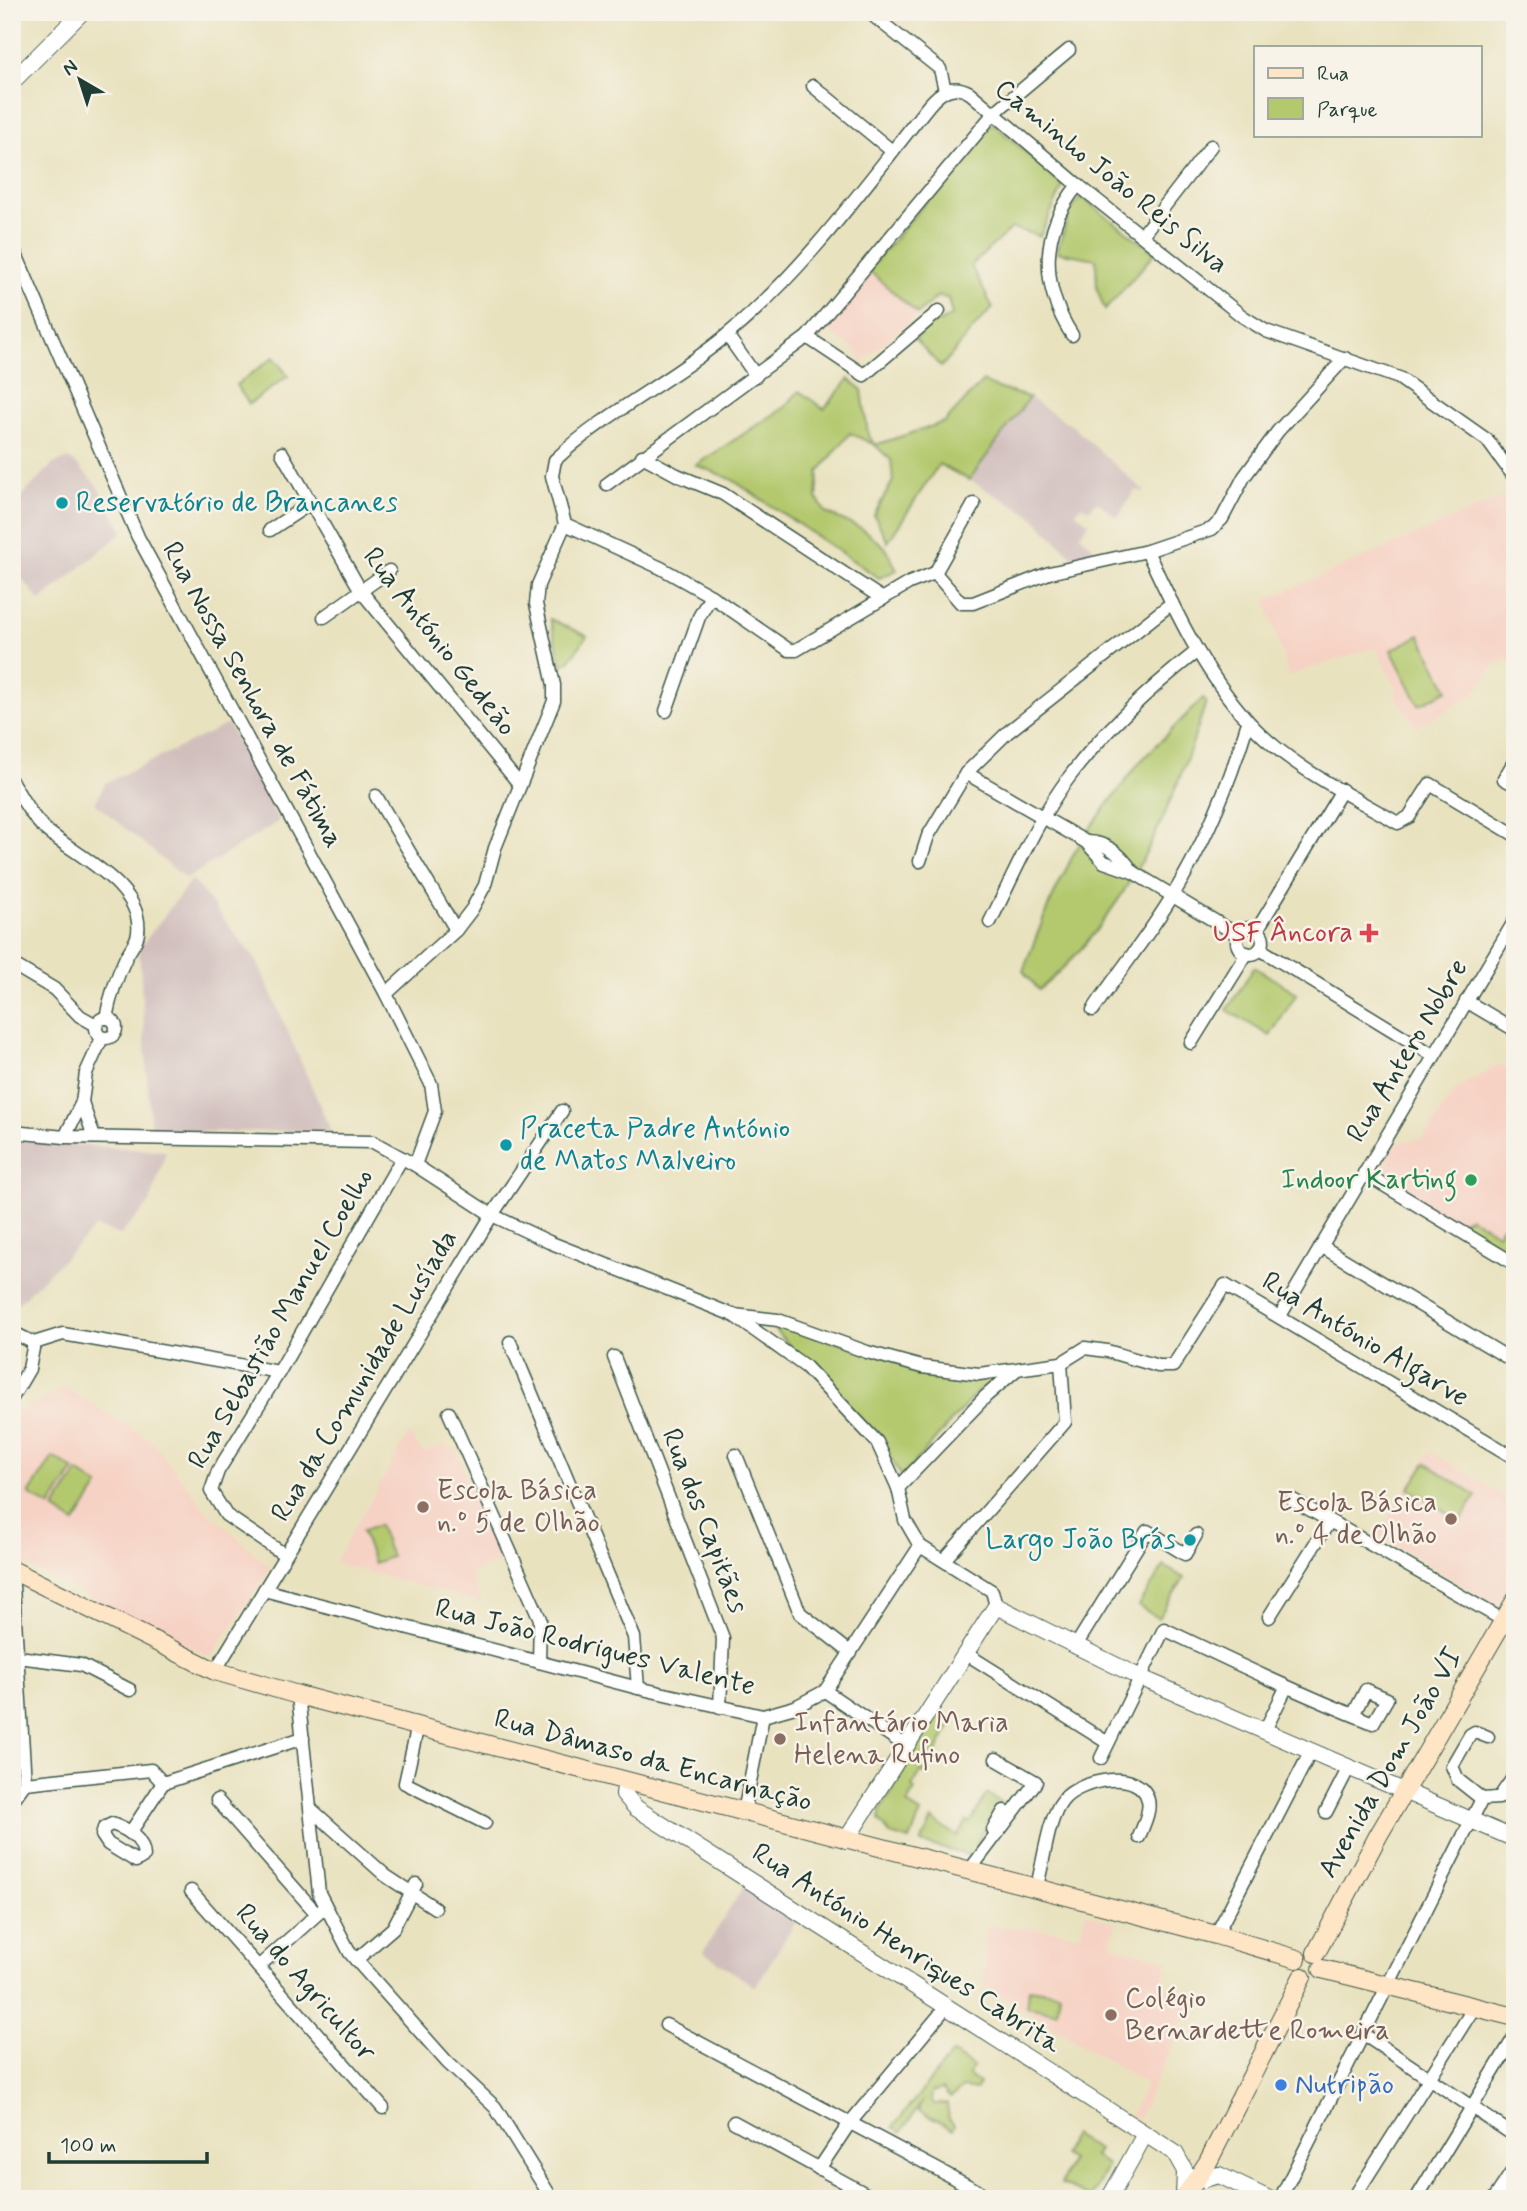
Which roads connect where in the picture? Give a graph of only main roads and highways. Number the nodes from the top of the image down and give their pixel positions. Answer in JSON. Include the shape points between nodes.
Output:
{"nodes":[{"id":1,"x":12,"y":1570,"type":"edge"},
{"id":2,"x":1515,"y":1601,"type":"edge"},
{"id":3,"x":1297,"y":1959,"type":"junction"},
{"id":4,"x":1319,"y":1961,"type":"junction"},
{"id":5,"x":1302,"y":1977,"type":"junction"},
{"id":6,"x":1515,"y":2017,"type":"edge"},
{"id":7,"x":1187,"y":2198,"type":"edge"}],
"edges":[{"from":1,"to":3,"type":"main road","name":"Rua Dâmaso da Encarnação","via":[[215,1671]]},
{"from":2,"to":4,"type":"main road","name":"Avenida Dom João VI","via":[[1404,1790]]},
{"from":3,"to":4,"type":"main road","via":[[1303,1952]]},
{"from":3,"to":5,"type":"main road"},
{"from":4,"to":5,"type":"main road","via":[[1314,1978]]},
{"from":4,"to":6,"type":"main road"},
{"from":5,"to":7,"type":"main road","via":[[1206,2171]]}]}
